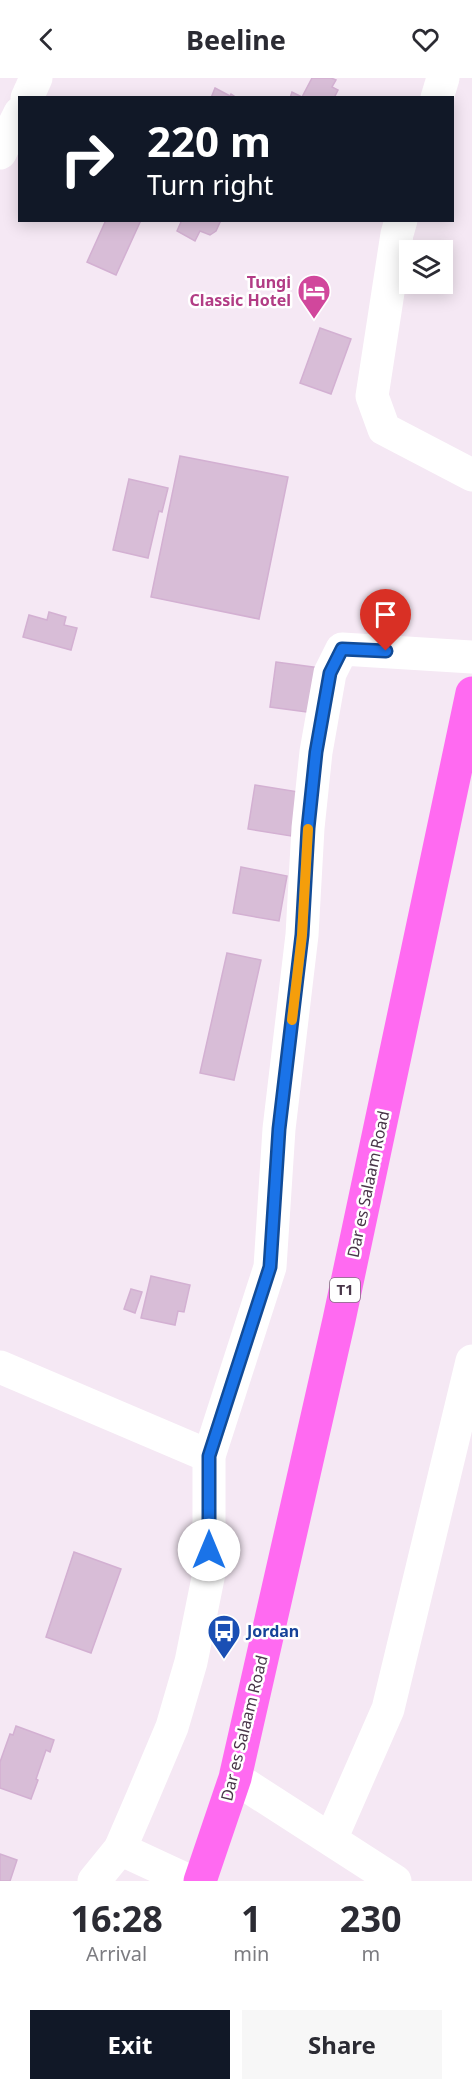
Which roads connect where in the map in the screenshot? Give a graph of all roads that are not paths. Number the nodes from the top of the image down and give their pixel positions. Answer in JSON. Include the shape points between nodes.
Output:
{"nodes":[{"id":1,"x":36,"y":78,"type":"edge"},
{"id":2,"x":443,"y":78,"type":"edge"},
{"id":3,"x":28,"y":96,"type":"edge"},
{"id":4,"x":438,"y":96,"type":"edge"},
{"id":5,"x":18,"y":117,"type":"edge"},
{"id":6,"x":0,"y":153,"type":"edge"},
{"id":7,"x":401,"y":222,"type":"edge"},
{"id":8,"x":472,"y":475,"type":"edge"},
{"id":9,"x":472,"y":657,"type":"edge"},
{"id":10,"x":471,"y":704,"type":"edge"},
{"id":11,"x":472,"y":1361,"type":"edge"},
{"id":12,"x":0,"y":1366,"type":"edge"},
{"id":13,"x":209,"y":1456,"type":"junction"},
{"id":14,"x":235,"y":1778,"type":"junction"},
{"id":15,"x":331,"y":1839,"type":"junction"},
{"id":16,"x":120,"y":1849,"type":"junction"},
{"id":17,"x":94,"y":1881,"type":"edge"},
{"id":18,"x":189,"y":1881,"type":"edge"},
{"id":19,"x":200,"y":1881,"type":"edge"},
{"id":20,"x":395,"y":1881,"type":"edge"}],
"edges":[{"from":1,"to":3,"type":"street"},
{"from":2,"to":4,"type":"street"},
{"from":5,"to":6,"type":"street"},
{"from":7,"to":8,"type":"street","via":[[372,396],[384,429]]},
{"from":9,"to":13,"type":"street","via":[[342,649],[330,673],[309,817],[302,935],[279,1129],[270,1267]]},
{"from":10,"to":14,"type":"highway","name":"Dar es Salaam Road","number":"T1","via":[[339,1320]]},
{"from":11,"to":15,"type":"street","via":[[388,1709]]},
{"from":12,"to":13,"type":"street"},
{"from":13,"to":16,"type":"street","via":[[208,1573],[191,1662],[172,1727]]},
{"from":14,"to":15,"type":"street"},
{"from":14,"to":19,"type":"highway","name":"Dar es Salaam Road","number":"T1"},
{"from":15,"to":20,"type":"street"},
{"from":16,"to":17,"type":"street"},
{"from":16,"to":18,"type":"street"}]}
